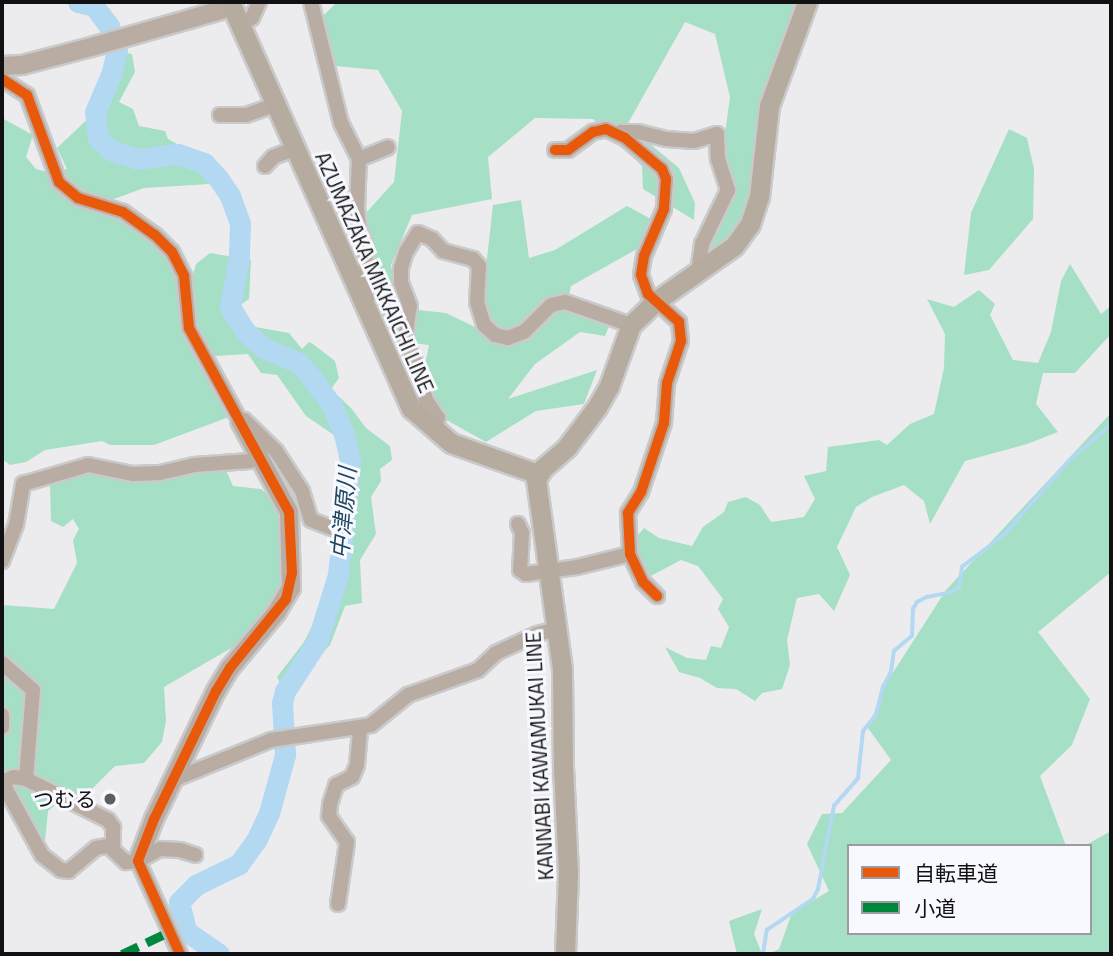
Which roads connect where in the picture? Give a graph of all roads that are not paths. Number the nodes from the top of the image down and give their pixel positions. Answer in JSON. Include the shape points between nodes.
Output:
{"nodes":[{"id":1,"x":259,"y":2,"type":"edge"},
{"id":2,"x":312,"y":2,"type":"edge"},
{"id":3,"x":807,"y":2,"type":"edge"},
{"id":4,"x":234,"y":11,"type":"edge"},
{"id":5,"x":2,"y":66,"type":"edge"},
{"id":6,"x":2,"y":79,"type":"edge"},
{"id":7,"x":275,"y":105,"type":"junction"},
{"id":8,"x":220,"y":115,"type":"dead end"},
{"id":9,"x":619,"y":135,"type":"junction"},
{"id":10,"x":388,"y":147,"type":"dead end"},
{"id":11,"x":294,"y":149,"type":"junction"},
{"id":12,"x":555,"y":150,"type":"dead end"},
{"id":13,"x":359,"y":159,"type":"junction"},
{"id":14,"x":265,"y":166,"type":"dead end"},
{"id":15,"x":698,"y":271,"type":"junction"},
{"id":16,"x":361,"y":301,"type":"junction"},
{"id":17,"x":656,"y":301,"type":"junction"},
{"id":18,"x":632,"y":325,"type":"junction"},
{"id":19,"x":240,"y":421,"type":"junction"},
{"id":20,"x":434,"y":432,"type":"junction"},
{"id":21,"x":259,"y":457,"type":"junction"},
{"id":22,"x":538,"y":474,"type":"junction"},
{"id":23,"x":518,"y":524,"type":"dead end"},
{"id":24,"x":340,"y":531,"type":"dead end"},
{"id":25,"x":630,"y":554,"type":"junction"},
{"id":26,"x":2,"y":561,"type":"edge"},
{"id":27,"x":548,"y":572,"type":"junction"},
{"id":28,"x":657,"y":596,"type":"dead end"},
{"id":29,"x":557,"y":629,"type":"junction"},
{"id":30,"x":2,"y":663,"type":"edge"},
{"id":31,"x":2,"y":715,"type":"edge"},
{"id":32,"x":2,"y":727,"type":"edge"},
{"id":33,"x":360,"y":728,"type":"junction"},
{"id":34,"x":175,"y":775,"type":"junction"},
{"id":35,"x":26,"y":779,"type":"junction"},
{"id":36,"x":113,"y":845,"type":"junction"},
{"id":37,"x":195,"y":855,"type":"dead end"},
{"id":38,"x":138,"y":861,"type":"junction"},
{"id":39,"x":338,"y":904,"type":"dead end"},
{"id":40,"x":180,"y":954,"type":"edge"},
{"id":41,"x":565,"y":954,"type":"edge"}],
"edges":[{"from":1,"to":4,"type":"street","via":[[252,18]]},
{"from":2,"to":13,"type":"street","via":[[341,123]]},
{"from":3,"to":15,"type":"main road","via":[[769,106],[759,197],[750,224],[734,246]]},
{"from":4,"to":5,"type":"street","via":[[22,65]]},
{"from":4,"to":7,"type":"main road","name":"AZUMAZAKA MIKKAICHI LINE"},
{"from":6,"to":19,"type":"street","via":[[27,94],[59,182],[78,198],[123,212],[172,252],[184,275],[190,328]]},
{"from":7,"to":8,"type":"street","via":[[246,115]]},
{"from":7,"to":11,"type":"main road","name":"AZUMAZAKA MIKKAICHI LINE"},
{"from":9,"to":12,"type":"street","via":[[593,132],[568,150]]},
{"from":9,"to":15,"type":"street","via":[[638,132],[694,141],[717,134],[728,190],[702,244]]},
{"from":9,"to":17,"type":"street","via":[[662,169],[666,179],[664,209],[641,267],[642,284]]},
{"from":10,"to":13,"type":"street"},
{"from":11,"to":14,"type":"street","via":[[273,157]]},
{"from":11,"to":16,"type":"main road","name":"AZUMAZAKA MIKKAICHI LINE"},
{"from":13,"to":16,"type":"street","via":[[357,208],[368,289],[368,296]]},
{"from":15,"to":17,"type":"main road"},
{"from":16,"to":20,"type":"main road","name":"AZUMAZAKA MIKKAICHI LINE","via":[[411,408]]},
{"from":17,"to":18,"type":"main road"},
{"from":17,"to":25,"type":"street","via":[[679,322],[681,341],[667,383],[664,423],[641,492],[628,513]]},
{"from":18,"to":20,"type":"street","via":[[565,302],[551,305],[524,332],[508,338],[495,335],[484,325],[477,302],[479,266],[474,259],[443,251],[418,233],[401,268],[410,306],[405,340],[426,400],[438,418]]},
{"from":18,"to":22,"type":"main road","via":[[597,407],[568,447]]},
{"from":19,"to":21,"type":"street"},
{"from":19,"to":24,"type":"street","via":[[276,451],[302,491],[311,520]]},
{"from":20,"to":22,"type":"main road","name":"AZUMAZAKA MIKKAICHI LINE","via":[[451,443]]},
{"from":21,"to":26,"type":"street","via":[[132,474],[88,466],[23,484],[16,525]]},
{"from":21,"to":34,"type":"street","via":[[289,512],[291,588],[230,668]]},
{"from":22,"to":27,"type":"main road","name":"KANNABI KAWAMUKAI LINE","via":[[535,486]]},
{"from":23,"to":27,"type":"street","via":[[522,533],[520,570],[526,574]]},
{"from":25,"to":27,"type":"street"},
{"from":25,"to":28,"type":"street","via":[[643,582]]},
{"from":27,"to":29,"type":"main road","name":"KANNABI KAWAMUKAI LINE"},
{"from":29,"to":33,"type":"street","via":[[496,653],[478,670],[408,695],[383,718]]},
{"from":29,"to":41,"type":"main road","name":"KANNABI KAWAMUKAI LINE","via":[[568,873]]},
{"from":30,"to":35,"type":"street","via":[[33,690]]},
{"from":31,"to":32,"type":"street"},
{"from":33,"to":34,"type":"street","via":[[271,740],[180,778]]},
{"from":33,"to":39,"type":"street","via":[[358,765],[352,777],[336,785],[330,804],[329,816],[347,842]]},
{"from":34,"to":38,"type":"street"},
{"from":35,"to":36,"type":"street","via":[[108,820],[113,827]]},
{"from":35,"to":36,"type":"street","via":[[2,782],[42,855],[61,870],[69,871],[96,848]]},
{"from":36,"to":38,"type":"street","via":[[119,858]]},
{"from":37,"to":38,"type":"street","via":[[160,849]]},
{"from":38,"to":40,"type":"street"}]}
